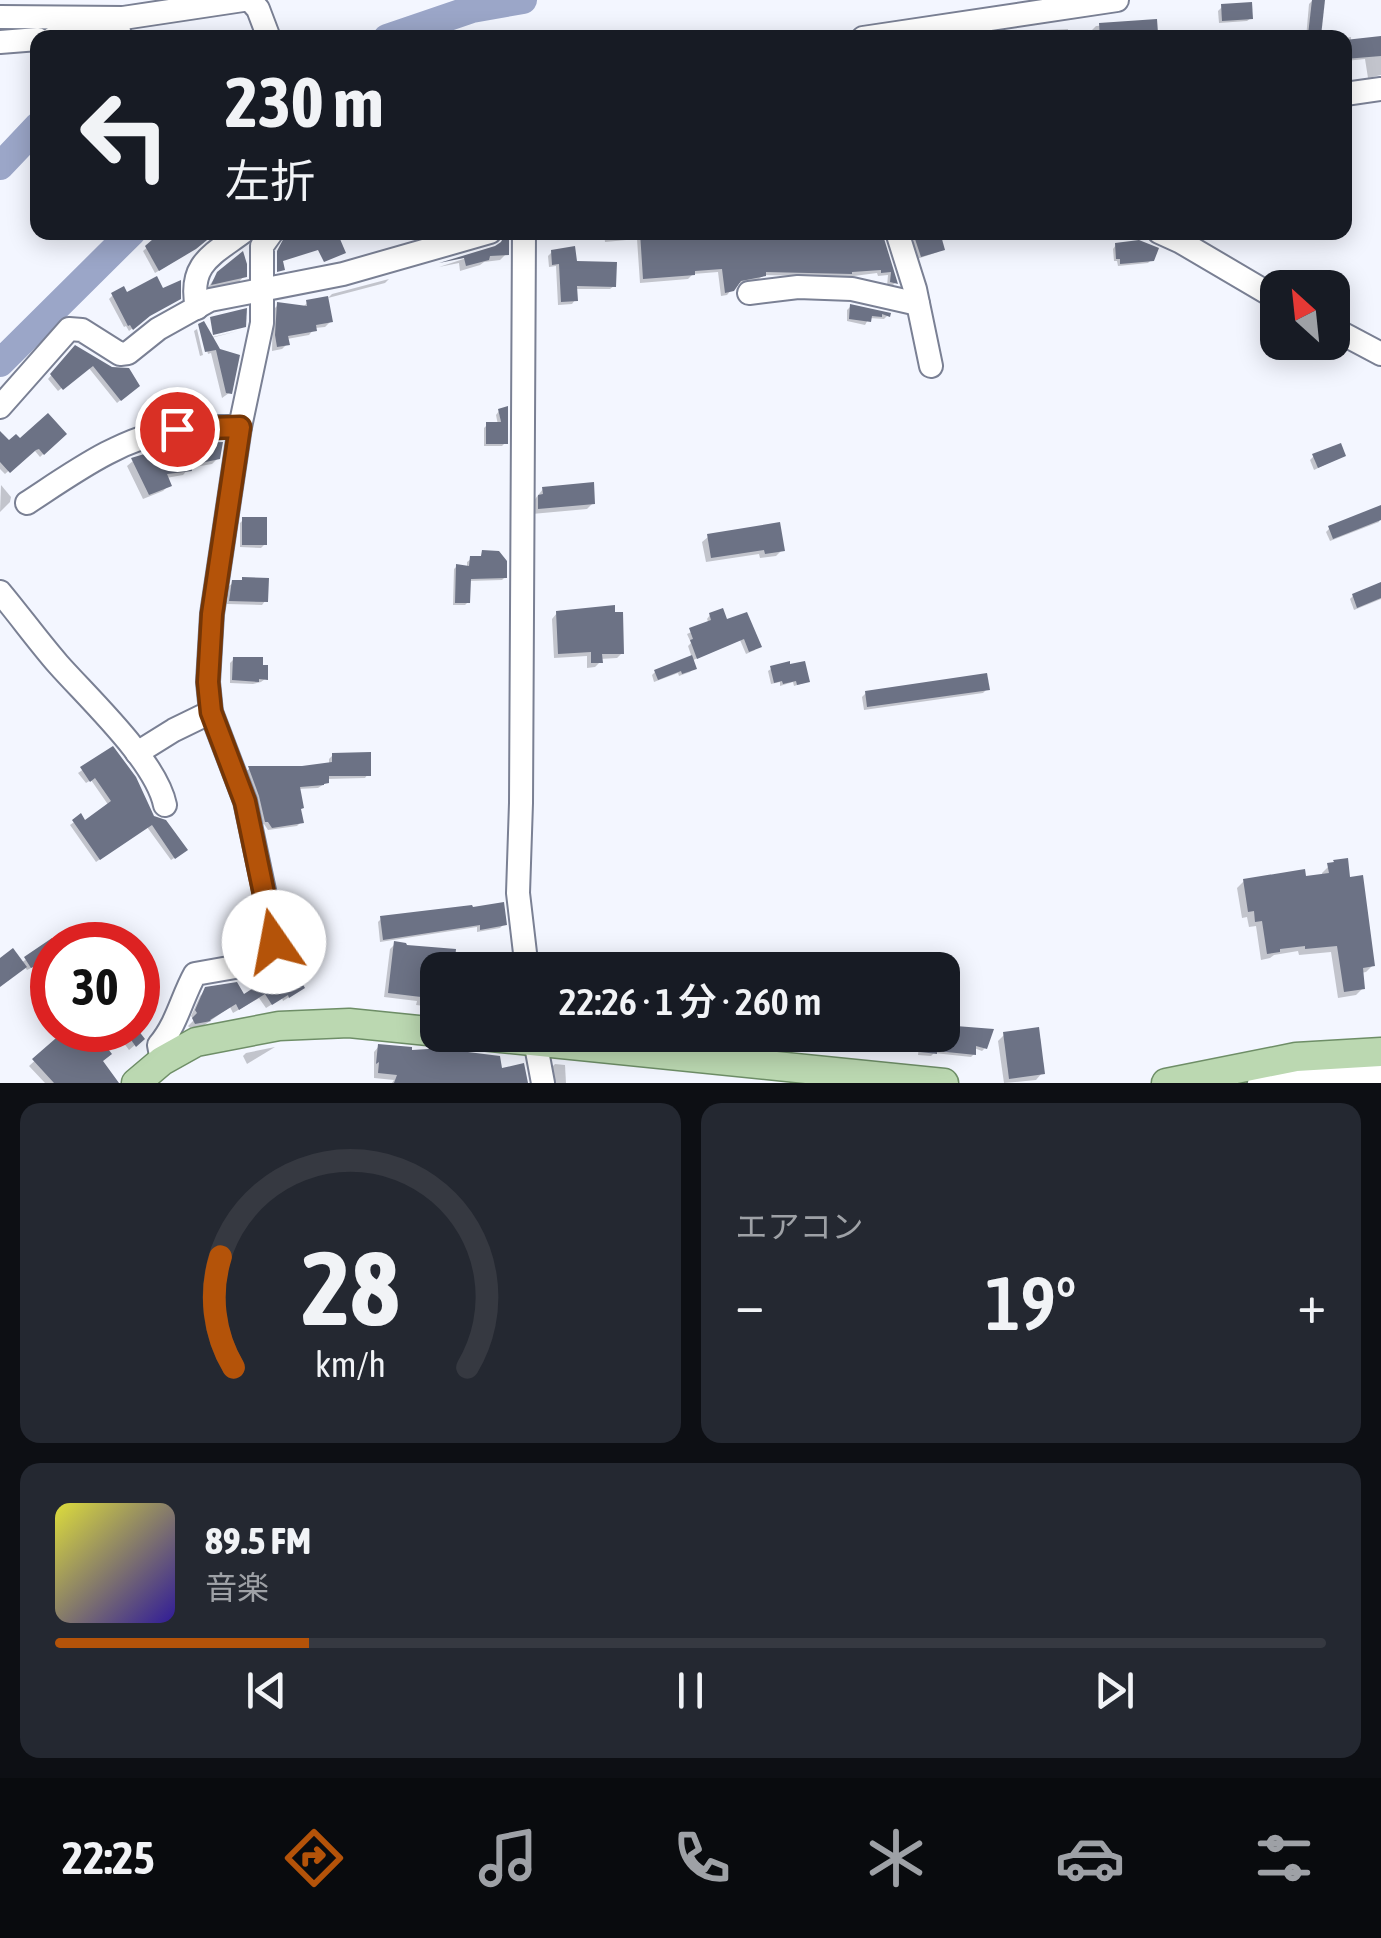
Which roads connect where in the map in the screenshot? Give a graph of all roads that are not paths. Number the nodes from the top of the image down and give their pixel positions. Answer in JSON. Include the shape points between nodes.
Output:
{"nodes":[{"id":1,"x":1117,"y":0,"type":"edge"},
{"id":2,"x":253,"y":2,"type":"edge"},
{"id":3,"x":0,"y":17,"type":"edge"},
{"id":4,"x":124,"y":18,"type":"junction"},
{"id":5,"x":119,"y":30,"type":"edge"},
{"id":6,"x":265,"y":30,"type":"edge"},
{"id":7,"x":916,"y":30,"type":"edge"},
{"id":8,"x":30,"y":40,"type":"edge"},
{"id":9,"x":0,"y":42,"type":"edge"},
{"id":10,"x":1381,"y":88,"type":"edge"},
{"id":11,"x":1352,"y":93,"type":"edge"},
{"id":12,"x":232,"y":240,"type":"edge"},
{"id":13,"x":266,"y":240,"type":"edge"},
{"id":14,"x":462,"y":240,"type":"edge"},
{"id":15,"x":524,"y":240,"type":"edge"},
{"id":16,"x":899,"y":240,"type":"edge"},
{"id":17,"x":1177,"y":240,"type":"edge"},
{"id":18,"x":1260,"y":288,"type":"edge"},
{"id":19,"x":262,"y":291,"type":"junction"},
{"id":20,"x":749,"y":293,"type":"dead end"},
{"id":21,"x":918,"y":304,"type":"junction"},
{"id":22,"x":197,"y":308,"type":"junction"},
{"id":23,"x":1350,"y":338,"type":"edge"},
{"id":24,"x":1381,"y":354,"type":"edge"},
{"id":25,"x":931,"y":366,"type":"dead end"},
{"id":26,"x":0,"y":407,"type":"edge"},
{"id":27,"x":240,"y":427,"type":"junction"},
{"id":28,"x":27,"y":502,"type":"dead end"},
{"id":29,"x":0,"y":592,"type":"edge"},
{"id":30,"x":211,"y":712,"type":"junction"},
{"id":31,"x":137,"y":754,"type":"junction"},
{"id":32,"x":164,"y":804,"type":"dead end"},
{"id":33,"x":524,"y":952,"type":"edge"},
{"id":34,"x":420,"y":1030,"type":"edge"},
{"id":35,"x":537,"y":1052,"type":"edge"},
{"id":36,"x":662,"y":1052,"type":"edge"},
{"id":37,"x":1381,"y":1052,"type":"edge"},
{"id":38,"x":162,"y":1061,"type":"junction"},
{"id":39,"x":1381,"y":1074,"type":"edge"},
{"id":40,"x":136,"y":1083,"type":"edge"},
{"id":41,"x":543,"y":1083,"type":"edge"},
{"id":42,"x":944,"y":1083,"type":"edge"},
{"id":43,"x":1166,"y":1083,"type":"edge"},
{"id":44,"x":1259,"y":1083,"type":"edge"}],
"edges":[{"from":1,"to":7,"type":"street"},
{"from":2,"to":4,"type":"street"},
{"from":2,"to":6,"type":"street"},
{"from":3,"to":4,"type":"street"},
{"from":4,"to":5,"type":"street"},
{"from":8,"to":9,"type":"street"},
{"from":10,"to":11,"type":"street"},
{"from":12,"to":22,"type":"street","via":[[204,260],[193,289]]},
{"from":13,"to":19,"type":"street"},
{"from":14,"to":19,"type":"street"},
{"from":15,"to":33,"type":"street","via":[[518,894]]},
{"from":16,"to":21,"type":"street"},
{"from":17,"to":18,"type":"street"},
{"from":19,"to":22,"type":"street"},
{"from":19,"to":27,"type":"street","via":[[262,323]]},
{"from":20,"to":21,"type":"street","via":[[798,286],[852,289]]},
{"from":21,"to":25,"type":"street"},
{"from":22,"to":26,"type":"street","via":[[128,353],[69,329]]},
{"from":23,"to":24,"type":"street"},
{"from":27,"to":28,"type":"street","via":[[177,429],[140,439]]},
{"from":27,"to":30,"type":"street","via":[[212,614]]},
{"from":29,"to":31,"type":"street"},
{"from":30,"to":31,"type":"street"},
{"from":30,"to":38,"type":"street","via":[[245,802],[274,942],[263,962],[195,974],[159,1045]]},
{"from":31,"to":32,"type":"street"},
{"from":34,"to":38,"type":"main road","via":[[279,1026],[196,1042]]},
{"from":35,"to":41,"type":"street"},
{"from":36,"to":42,"type":"main road"},
{"from":37,"to":43,"type":"main road","via":[[1296,1057]]},
{"from":38,"to":40,"type":"main road"},
{"from":39,"to":44,"type":"street","via":[[1302,1073]]}]}
